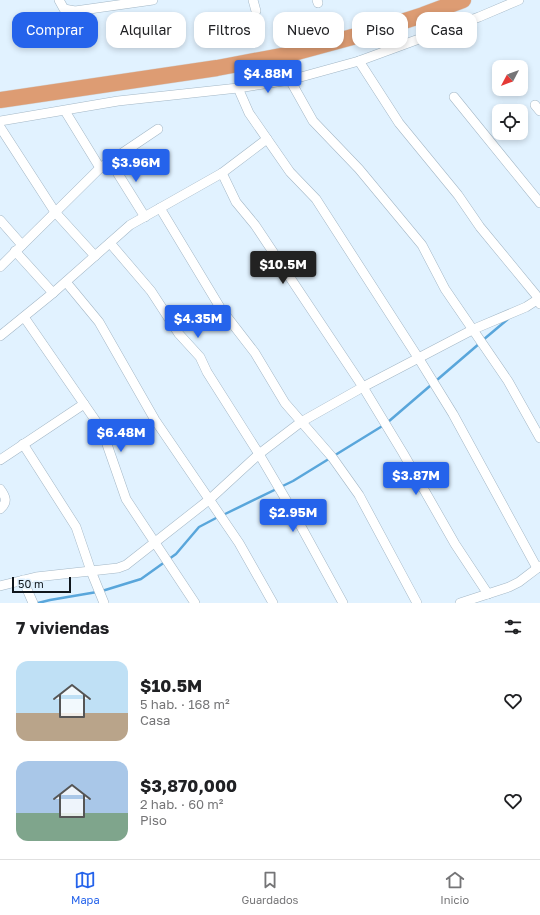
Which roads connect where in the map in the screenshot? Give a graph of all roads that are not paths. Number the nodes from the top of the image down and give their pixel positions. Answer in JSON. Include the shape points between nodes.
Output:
{"nodes":[{"id":1,"x":59,"y":0,"type":"edge"},
{"id":2,"x":152,"y":0,"type":"edge"},
{"id":3,"x":253,"y":0,"type":"edge"},
{"id":4,"x":463,"y":0,"type":"edge"},
{"id":5,"x":519,"y":0,"type":"edge"},
{"id":6,"x":256,"y":11,"type":"dead end"},
{"id":7,"x":359,"y":61,"type":"junction"},
{"id":8,"x":290,"y":80,"type":"junction"},
{"id":9,"x":238,"y":88,"type":"junction"},
{"id":10,"x":454,"y":97,"type":"dead end"},
{"id":11,"x":0,"y":100,"type":"edge"},
{"id":12,"x":65,"y":111,"type":"junction"},
{"id":13,"x":0,"y":121,"type":"edge"},
{"id":14,"x":0,"y":127,"type":"edge"},
{"id":15,"x":158,"y":129,"type":"dead end"},
{"id":16,"x":267,"y":139,"type":"junction"},
{"id":17,"x":110,"y":161,"type":"junction"},
{"id":18,"x":100,"y":168,"type":"junction"},
{"id":19,"x":222,"y":173,"type":"junction"},
{"id":20,"x":540,"y":203,"type":"edge"},
{"id":21,"x":160,"y":208,"type":"junction"},
{"id":22,"x":55,"y":212,"type":"junction"},
{"id":23,"x":145,"y":217,"type":"junction"},
{"id":24,"x":0,"y":220,"type":"edge"},
{"id":25,"x":110,"y":243,"type":"junction"},
{"id":26,"x":18,"y":248,"type":"junction"},
{"id":27,"x":95,"y":256,"type":"junction"},
{"id":28,"x":0,"y":267,"type":"edge"},
{"id":29,"x":66,"y":282,"type":"junction"},
{"id":30,"x":53,"y":294,"type":"junction"},
{"id":31,"x":539,"y":301,"type":"edge"},
{"id":32,"x":24,"y":317,"type":"junction"},
{"id":33,"x":0,"y":324,"type":"edge"},
{"id":34,"x":474,"y":329,"type":"junction"},
{"id":35,"x":3,"y":334,"type":"edge"},
{"id":36,"x":419,"y":359,"type":"junction"},
{"id":37,"x":363,"y":387,"type":"junction"},
{"id":38,"x":84,"y":404,"type":"junction"},
{"id":39,"x":301,"y":422,"type":"junction"},
{"id":40,"x":540,"y":438,"type":"edge"},
{"id":41,"x":23,"y":444,"type":"junction"},
{"id":42,"x":259,"y":454,"type":"junction"},
{"id":43,"x":1,"y":456,"type":"edge"},
{"id":44,"x":0,"y":489,"type":"edge"},
{"id":45,"x":210,"y":499,"type":"junction"},
{"id":46,"x":0,"y":509,"type":"edge"},
{"id":47,"x":155,"y":543,"type":"junction"},
{"id":48,"x":539,"y":567,"type":"edge"},
{"id":49,"x":91,"y":572,"type":"junction"},
{"id":50,"x":23,"y":580,"type":"junction"},
{"id":51,"x":0,"y":586,"type":"edge"},
{"id":52,"x":488,"y":594,"type":"junction"},
{"id":53,"x":33,"y":603,"type":"edge"},
{"id":54,"x":104,"y":603,"type":"edge"},
{"id":55,"x":196,"y":603,"type":"edge"},
{"id":56,"x":273,"y":603,"type":"edge"},
{"id":57,"x":343,"y":603,"type":"edge"},
{"id":58,"x":417,"y":603,"type":"edge"},
{"id":59,"x":460,"y":603,"type":"edge"}],
"edges":[{"from":1,"to":2,"type":"street","via":[[64,8],[75,11]]},
{"from":3,"to":6,"type":"street"},
{"from":4,"to":11,"type":"highway","via":[[367,33],[286,55]]},
{"from":5,"to":7,"type":"street"},
{"from":7,"to":8,"type":"street"},
{"from":7,"to":31,"type":"street","via":[[399,123],[458,194],[480,228]]},
{"from":8,"to":9,"type":"street"},
{"from":8,"to":34,"type":"street","via":[[313,121],[359,169],[422,245],[445,289]]},
{"from":9,"to":12,"type":"street"},
{"from":9,"to":16,"type":"street","via":[[249,113]]},
{"from":10,"to":20,"type":"street"},
{"from":12,"to":13,"type":"street"},
{"from":12,"to":18,"type":"street"},
{"from":14,"to":22,"type":"street"},
{"from":15,"to":17,"type":"street"},
{"from":16,"to":19,"type":"street"},
{"from":16,"to":36,"type":"street","via":[[290,172],[316,199]]},
{"from":17,"to":18,"type":"street"},
{"from":17,"to":23,"type":"street"},
{"from":18,"to":22,"type":"street"},
{"from":19,"to":21,"type":"street"},
{"from":19,"to":37,"type":"street","via":[[236,202],[255,225]]},
{"from":21,"to":23,"type":"street"},
{"from":21,"to":39,"type":"street","via":[[221,309],[255,353],[285,403]]},
{"from":22,"to":26,"type":"street"},
{"from":22,"to":27,"type":"street"},
{"from":23,"to":25,"type":"street","via":[[130,225]]},
{"from":24,"to":26,"type":"street"},
{"from":25,"to":27,"type":"street"},
{"from":25,"to":42,"type":"street","via":[[151,291],[179,334],[200,357]]},
{"from":26,"to":28,"type":"street"},
{"from":26,"to":30,"type":"street"},
{"from":27,"to":29,"type":"street"},
{"from":29,"to":30,"type":"street"},
{"from":29,"to":45,"type":"street","via":[[99,322],[155,420]]},
{"from":30,"to":32,"type":"street"},
{"from":31,"to":34,"type":"street"},
{"from":32,"to":35,"type":"street"},
{"from":32,"to":38,"type":"street"},
{"from":33,"to":35,"type":"street"},
{"from":34,"to":36,"type":"street"},
{"from":34,"to":40,"type":"street","via":[[508,381]]},
{"from":36,"to":37,"type":"street"},
{"from":36,"to":48,"type":"street"},
{"from":37,"to":39,"type":"street"},
{"from":37,"to":52,"type":"street","via":[[455,544]]},
{"from":38,"to":41,"type":"street"},
{"from":38,"to":47,"type":"street","via":[[102,430],[126,499]]},
{"from":39,"to":42,"type":"street"},
{"from":39,"to":58,"type":"street","via":[[332,457],[359,495]]},
{"from":41,"to":43,"type":"street"},
{"from":41,"to":49,"type":"street","via":[[76,527]]},
{"from":42,"to":45,"type":"street"},
{"from":42,"to":57,"type":"street"},
{"from":44,"to":46,"type":"street","via":[[6,497],[6,502]]},
{"from":45,"to":47,"type":"street"},
{"from":45,"to":56,"type":"street","via":[[239,543]]},
{"from":47,"to":49,"type":"street","via":[[126,565]]},
{"from":47,"to":55,"type":"street"},
{"from":48,"to":52,"type":"street","via":[[519,582]]},
{"from":49,"to":50,"type":"street"},
{"from":49,"to":54,"type":"street"},
{"from":50,"to":51,"type":"street"},
{"from":50,"to":53,"type":"street"},
{"from":52,"to":59,"type":"street"}]}
